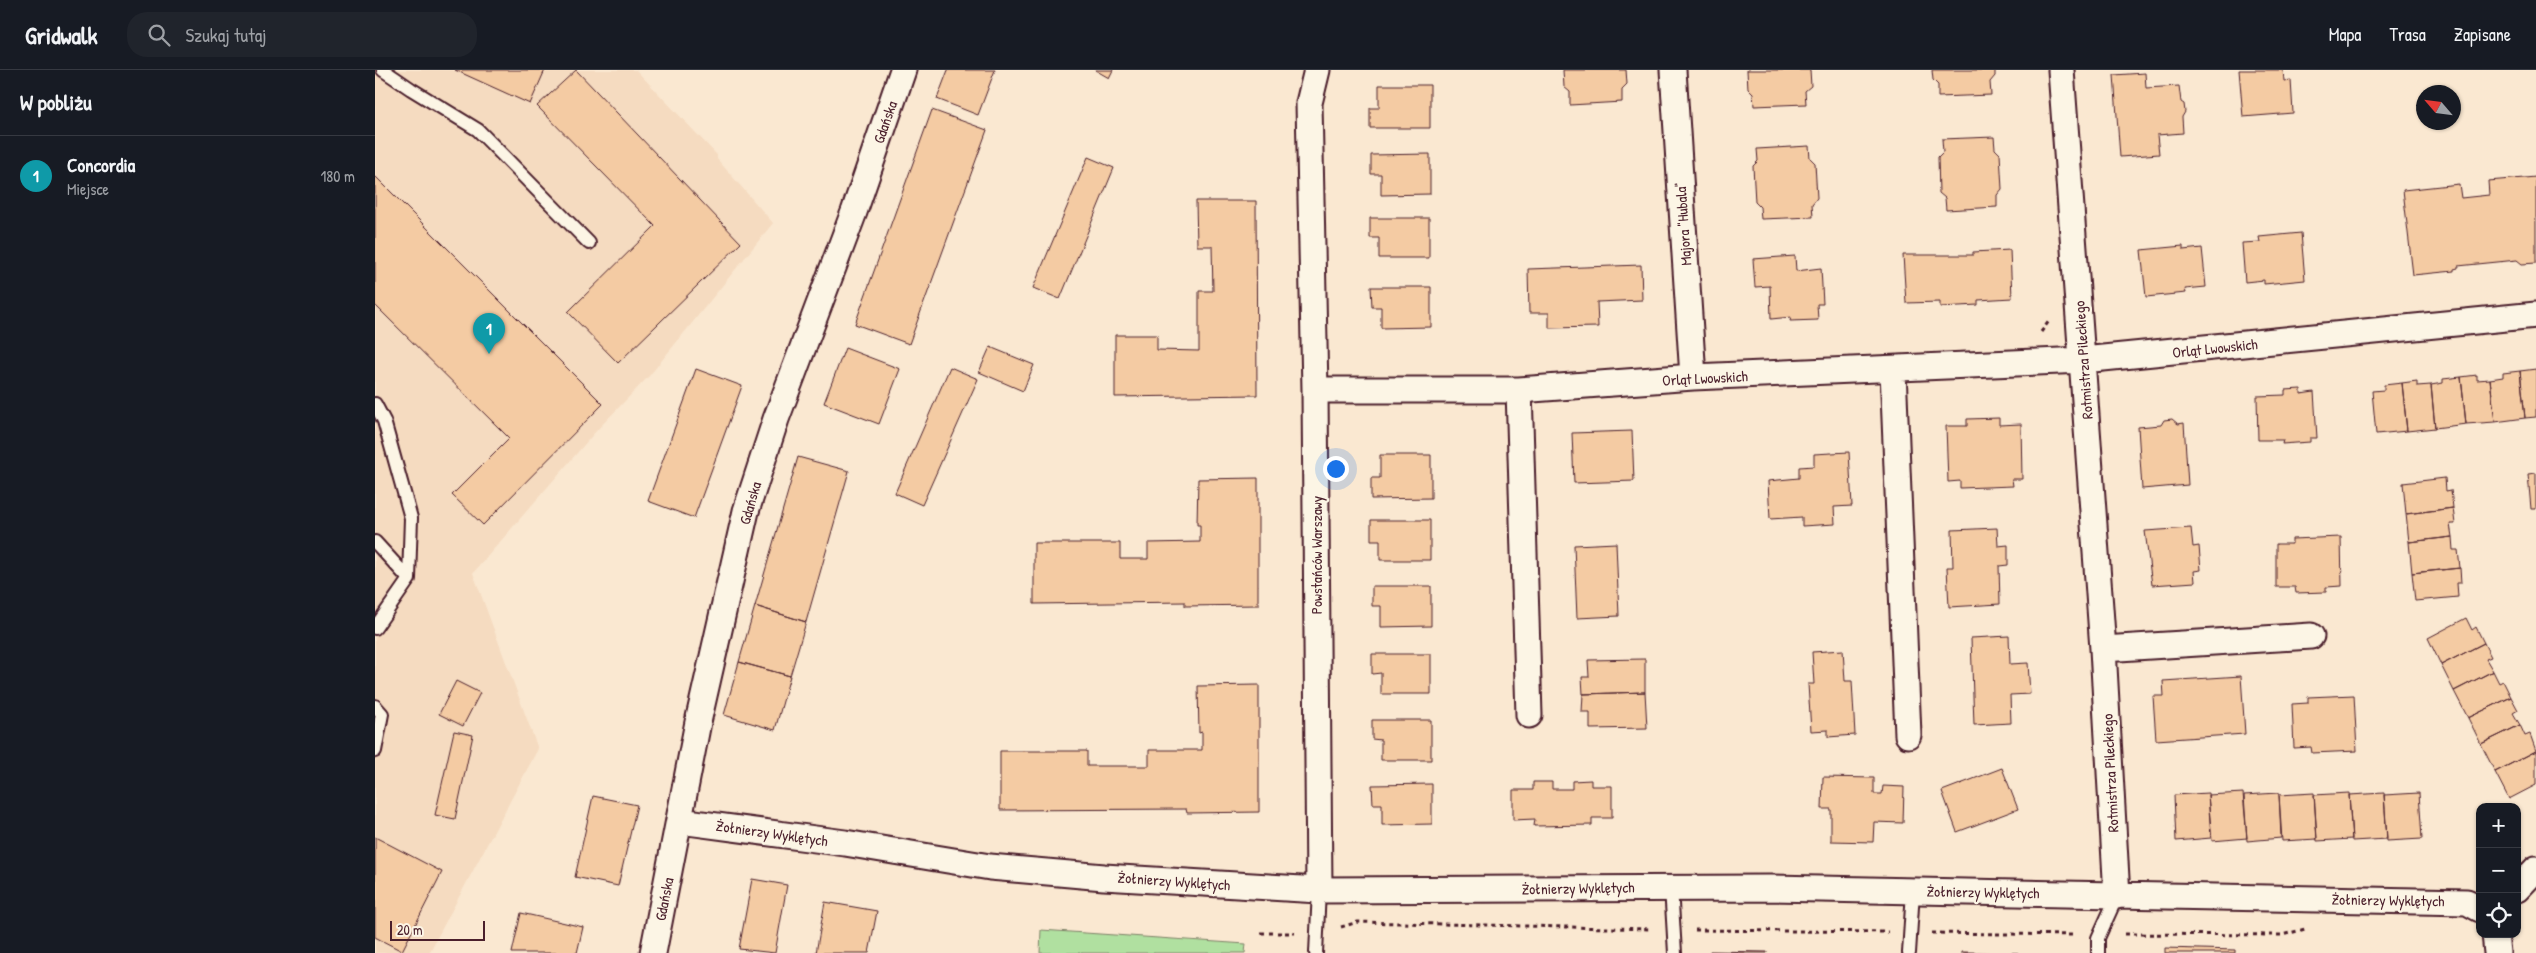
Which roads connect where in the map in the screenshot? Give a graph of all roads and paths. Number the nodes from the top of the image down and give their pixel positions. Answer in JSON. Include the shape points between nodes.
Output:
{"nodes":[{"id":1,"x":383,"y":70,"type":"edge"},
{"id":2,"x":903,"y":70,"type":"edge"},
{"id":3,"x":1317,"y":70,"type":"edge"},
{"id":4,"x":1673,"y":70,"type":"edge"},
{"id":5,"x":2061,"y":70,"type":"edge"},
{"id":6,"x":589,"y":244,"type":"dead end"},
{"id":7,"x":2536,"y":315,"type":"edge"},
{"id":8,"x":2083,"y":360,"type":"junction"},
{"id":9,"x":1893,"y":370,"type":"junction"},
{"id":10,"x":1693,"y":377,"type":"junction"},
{"id":11,"x":1315,"y":390,"type":"junction"},
{"id":12,"x":1519,"y":390,"type":"junction"},
{"id":13,"x":375,"y":404,"type":"edge"},
{"id":14,"x":375,"y":542,"type":"edge"},
{"id":15,"x":409,"y":580,"type":"junction"},
{"id":16,"x":375,"y":628,"type":"edge"},
{"id":17,"x":2311,"y":636,"type":"dead end"},
{"id":18,"x":2103,"y":649,"type":"junction"},
{"id":19,"x":375,"y":706,"type":"edge"},
{"id":20,"x":1529,"y":716,"type":"dead end"},
{"id":21,"x":1908,"y":735,"type":"dead end"},
{"id":22,"x":375,"y":751,"type":"edge"},
{"id":23,"x":680,"y":821,"type":"junction"},
{"id":24,"x":2536,"y":868,"type":"edge"},
{"id":25,"x":2521,"y":885,"type":"edge"},
{"id":26,"x":1671,"y":887,"type":"junction"},
{"id":27,"x":1319,"y":890,"type":"junction"},
{"id":28,"x":1913,"y":891,"type":"junction"},
{"id":29,"x":2117,"y":896,"type":"junction"},
{"id":30,"x":2476,"y":907,"type":"edge"},
{"id":31,"x":2311,"y":928,"type":"dead end"},
{"id":32,"x":1339,"y":929,"type":"dead end"},
{"id":33,"x":1673,"y":930,"type":"junction"},
{"id":34,"x":1261,"y":933,"type":"dead end"},
{"id":35,"x":1297,"y":933,"type":"dead end"},
{"id":36,"x":1910,"y":933,"type":"junction"},
{"id":37,"x":2100,"y":934,"type":"junction"},
{"id":38,"x":2495,"y":938,"type":"edge"},
{"id":39,"x":653,"y":953,"type":"edge"},
{"id":40,"x":1317,"y":953,"type":"edge"},
{"id":41,"x":1675,"y":953,"type":"edge"},
{"id":42,"x":1909,"y":953,"type":"edge"},
{"id":43,"x":2098,"y":953,"type":"edge"},
{"id":44,"x":2497,"y":953,"type":"edge"}],
"edges":[{"from":1,"to":6,"type":"lane","via":[[479,130]]},
{"from":2,"to":23,"type":"street","name":"Gdańska","via":[[855,212],[776,419],[746,511],[698,722]]},
{"from":3,"to":11,"type":"street","name":"Powstańców Warszawy","via":[[1309,103]]},
{"from":4,"to":10,"type":"street","name":"Majora \"Hubala\""},
{"from":5,"to":8,"type":"street","name":"Rotmistrza Pileckiego"},
{"from":7,"to":8,"type":"street","name":"Orląt Lwowskich"},
{"from":8,"to":9,"type":"street","name":"Orląt Lwowskich"},
{"from":8,"to":18,"type":"street","name":"Rotmistrza Pileckiego"},
{"from":9,"to":10,"type":"street","name":"Orląt Lwowskich"},
{"from":9,"to":21,"type":"street"},
{"from":10,"to":12,"type":"street","name":"Orląt Lwowskich"},
{"from":11,"to":12,"type":"street","name":"Orląt Lwowskich"},
{"from":11,"to":27,"type":"street","name":"Powstańców Warszawy"},
{"from":12,"to":20,"type":"street"},
{"from":13,"to":15,"type":"lane","via":[[384,421],[411,518]]},
{"from":14,"to":15,"type":"lane"},
{"from":15,"to":16,"type":"lane"},
{"from":17,"to":18,"type":"street"},
{"from":18,"to":29,"type":"street","name":"Rotmistrza Pileckiego"},
{"from":19,"to":22,"type":"lane","via":[[382,714]]},
{"from":23,"to":27,"type":"street","name":"Żołnierzy Wyklętych","via":[[990,866],[1104,877]]},
{"from":23,"to":39,"type":"street","name":"Gdańska"},
{"from":24,"to":25,"type":"street"},
{"from":26,"to":27,"type":"street","name":"Żołnierzy Wyklętych"},
{"from":26,"to":28,"type":"street","name":"Żołnierzy Wyklętych"},
{"from":26,"to":33,"type":"lane"},
{"from":27,"to":40,"type":"lane"},
{"from":28,"to":29,"type":"street","name":"Żołnierzy Wyklętych"},
{"from":28,"to":36,"type":"lane"},
{"from":29,"to":30,"type":"street","name":"Żołnierzy Wyklętych","via":[[2467,902]]},
{"from":29,"to":37,"type":"lane"},
{"from":31,"to":37,"type":"path","via":[[2283,935]]},
{"from":32,"to":33,"type":"path","via":[[1358,922]]},
{"from":33,"to":36,"type":"path"},
{"from":33,"to":41,"type":"lane"},
{"from":34,"to":35,"type":"path"},
{"from":36,"to":37,"type":"path"},
{"from":36,"to":42,"type":"lane"},
{"from":37,"to":43,"type":"lane"},
{"from":38,"to":44,"type":"street"}]}
